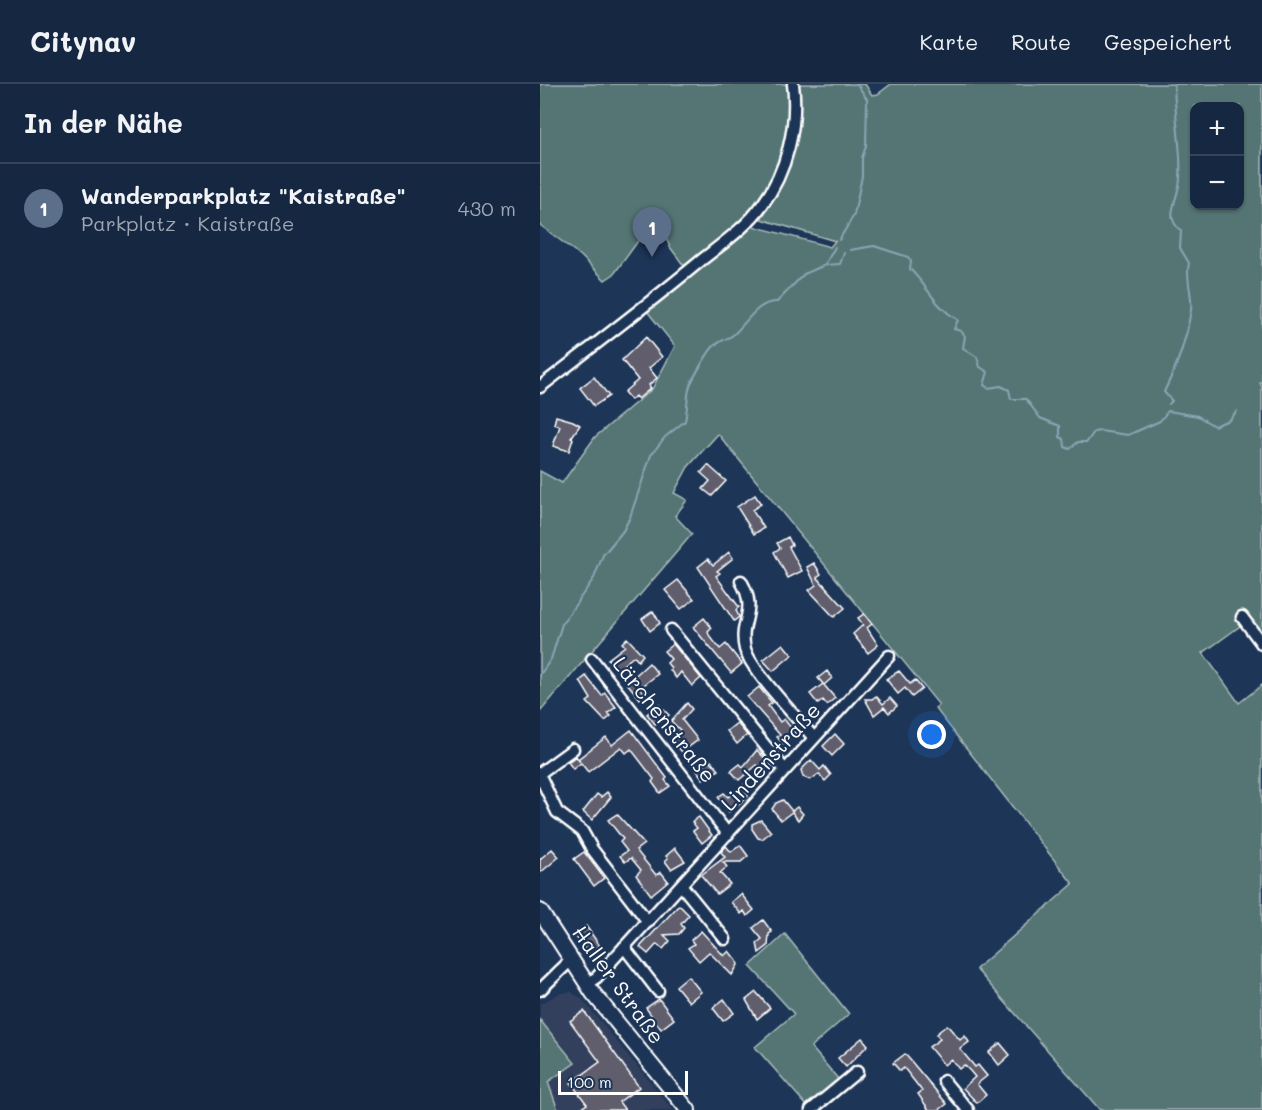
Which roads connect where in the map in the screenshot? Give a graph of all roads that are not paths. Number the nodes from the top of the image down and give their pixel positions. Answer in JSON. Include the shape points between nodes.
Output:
{"nodes":[{"id":1,"x":793,"y":84,"type":"edge"},
{"id":2,"x":540,"y":387,"type":"edge"},
{"id":3,"x":741,"y":581,"type":"dead end"},
{"id":4,"x":1242,"y":617,"type":"dead end"},
{"id":5,"x":671,"y":630,"type":"dead end"},
{"id":6,"x":1262,"y":644,"type":"edge"},
{"id":7,"x":890,"y":656,"type":"dead end"},
{"id":8,"x":592,"y":660,"type":"dead end"},
{"id":9,"x":814,"y":738,"type":"junction"},
{"id":10,"x":573,"y":749,"type":"dead end"},
{"id":11,"x":785,"y":770,"type":"junction"},
{"id":12,"x":540,"y":774,"type":"edge"},
{"id":13,"x":728,"y":834,"type":"junction"},
{"id":14,"x":682,"y":886,"type":"junction"},
{"id":15,"x":540,"y":910,"type":"edge"},
{"id":16,"x":648,"y":922,"type":"junction"},
{"id":17,"x":725,"y":939,"type":"dead end"},
{"id":18,"x":624,"y":947,"type":"junction"},
{"id":19,"x":570,"y":961,"type":"junction"},
{"id":20,"x":587,"y":984,"type":"junction"},
{"id":21,"x":540,"y":990,"type":"edge"},
{"id":22,"x":658,"y":992,"type":"dead end"},
{"id":23,"x":857,"y":1072,"type":"dead end"},
{"id":24,"x":944,"y":1081,"type":"dead end"},
{"id":25,"x":688,"y":1110,"type":"edge"},
{"id":26,"x":811,"y":1110,"type":"edge"},
{"id":27,"x":968,"y":1110,"type":"edge"}],
"edges":[{"from":1,"to":2,"type":"street","via":[[795,99],[787,152],[776,182],[751,219],[642,310]]},
{"from":3,"to":9,"type":"street","via":[[750,601],[744,637],[748,657]]},
{"from":4,"to":6,"type":"street"},
{"from":5,"to":11,"type":"street"},
{"from":7,"to":9,"type":"street","name":"Lindenstraße"},
{"from":8,"to":13,"type":"street","name":"Lärchenstraße"},
{"from":9,"to":11,"type":"street","name":"Lindenstraße"},
{"from":10,"to":12,"type":"street"},
{"from":11,"to":13,"type":"street","name":"Lindenstraße"},
{"from":12,"to":16,"type":"street","via":[[557,812],[582,831]]},
{"from":13,"to":14,"type":"street","name":"Lindenstraße"},
{"from":14,"to":16,"type":"street","name":"Lindenstraße"},
{"from":14,"to":17,"type":"street"},
{"from":15,"to":19,"type":"main road","name":"Haller Straße"},
{"from":16,"to":18,"type":"street","name":"Lindenstraße"},
{"from":18,"to":20,"type":"street","name":"Lindenstraße"},
{"from":18,"to":22,"type":"street"},
{"from":19,"to":20,"type":"main road","name":"Haller Straße"},
{"from":19,"to":21,"type":"street"},
{"from":20,"to":25,"type":"main road","name":"Haller Straße"},
{"from":23,"to":26,"type":"street"},
{"from":24,"to":27,"type":"street"}]}
